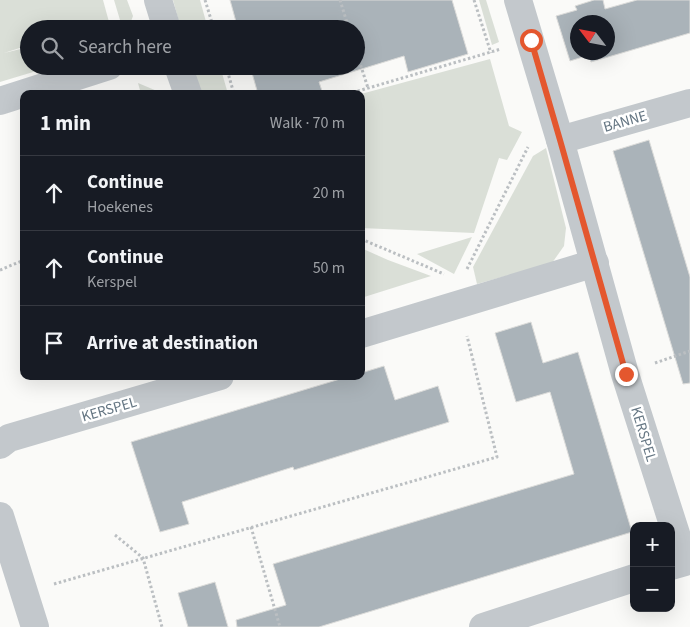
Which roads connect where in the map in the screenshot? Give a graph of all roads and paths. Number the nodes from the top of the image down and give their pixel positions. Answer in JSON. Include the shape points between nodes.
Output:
{"nodes":[{"id":1,"x":158,"y":0,"type":"edge"},
{"id":2,"x":206,"y":0,"type":"edge"},
{"id":3,"x":340,"y":0,"type":"edge"},
{"id":4,"x":474,"y":0,"type":"edge"},
{"id":5,"x":518,"y":0,"type":"edge"},
{"id":6,"x":164,"y":20,"type":"edge"},
{"id":7,"x":212,"y":20,"type":"edge"},
{"id":8,"x":346,"y":20,"type":"edge"},
{"id":9,"x":531,"y":40,"type":"junction"},
{"id":10,"x":491,"y":53,"type":"junction"},
{"id":11,"x":81,"y":75,"type":"edge"},
{"id":12,"x":181,"y":75,"type":"edge"},
{"id":13,"x":229,"y":75,"type":"edge"},
{"id":14,"x":364,"y":75,"type":"edge"},
{"id":15,"x":368,"y":88,"type":"junction"},
{"id":16,"x":34,"y":90,"type":"edge"},
{"id":17,"x":187,"y":90,"type":"edge"},
{"id":18,"x":233,"y":90,"type":"edge"},
{"id":19,"x":361,"y":90,"type":"edge"},
{"id":20,"x":20,"y":95,"type":"edge"},
{"id":21,"x":0,"y":101,"type":"edge"},
{"id":22,"x":690,"y":102,"type":"edge"},
{"id":23,"x":560,"y":140,"type":"junction"},
{"id":24,"x":365,"y":241,"type":"edge"},
{"id":25,"x":20,"y":262,"type":"edge"},
{"id":26,"x":595,"y":263,"type":"junction"},
{"id":27,"x":0,"y":270,"type":"edge"},
{"id":28,"x":460,"y":293,"type":"junction"},
{"id":29,"x":365,"y":332,"type":"edge"},
{"id":30,"x":690,"y":351,"type":"edge"},
{"id":31,"x":626,"y":374,"type":"junction"},
{"id":32,"x":206,"y":380,"type":"edge"},
{"id":33,"x":0,"y":445,"type":"edge"},
{"id":34,"x":0,"y":516,"type":"edge"},
{"id":35,"x":672,"y":522,"type":"edge"},
{"id":36,"x":250,"y":528,"type":"junction"},
{"id":37,"x":675,"y":530,"type":"edge"},
{"id":38,"x":115,"y":535,"type":"dead end"},
{"id":39,"x":143,"y":558,"type":"junction"},
{"id":40,"x":675,"y":565,"type":"edge"},
{"id":41,"x":630,"y":579,"type":"edge"},
{"id":42,"x":24,"y":592,"type":"junction"},
{"id":43,"x":35,"y":627,"type":"edge"},
{"id":44,"x":162,"y":627,"type":"edge"},
{"id":45,"x":280,"y":627,"type":"edge"},
{"id":46,"x":483,"y":627,"type":"edge"}],
"edges":[{"from":1,"to":6,"type":"street"},
{"from":2,"to":7,"type":"path"},
{"from":3,"to":8,"type":"path"},
{"from":4,"to":10,"type":"path"},
{"from":5,"to":9,"type":"street","name":"KERSPEL"},
{"from":9,"to":10,"type":"path"},
{"from":9,"to":23,"type":"street","name":"KERSPEL"},
{"from":10,"to":15,"type":"path"},
{"from":11,"to":16,"type":"street"},
{"from":12,"to":17,"type":"street"},
{"from":13,"to":18,"type":"path"},
{"from":14,"to":15,"type":"path"},
{"from":15,"to":19,"type":"path"},
{"from":20,"to":21,"type":"street"},
{"from":22,"to":23,"type":"street","name":"BANNE"},
{"from":23,"to":26,"type":"street","name":"KERSPEL"},
{"from":23,"to":28,"type":"path","via":[[530,143]]},
{"from":24,"to":28,"type":"path"},
{"from":25,"to":27,"type":"path"},
{"from":26,"to":28,"type":"street"},
{"from":26,"to":31,"type":"street","name":"KERSPEL"},
{"from":28,"to":29,"type":"street"},
{"from":28,"to":36,"type":"path","via":[[497,458]]},
{"from":30,"to":31,"type":"path"},
{"from":31,"to":35,"type":"street","name":"KERSPEL"},
{"from":32,"to":33,"type":"street","name":"KERSPEL","via":[[9,438]]},
{"from":34,"to":42,"type":"street"},
{"from":36,"to":39,"type":"path"},
{"from":36,"to":45,"type":"path"},
{"from":37,"to":40,"type":"street","name":"KERSPEL","via":[[685,562]]},
{"from":38,"to":39,"type":"path"},
{"from":39,"to":42,"type":"path"},
{"from":39,"to":44,"type":"path"},
{"from":41,"to":46,"type":"street"},
{"from":42,"to":43,"type":"street"}]}
